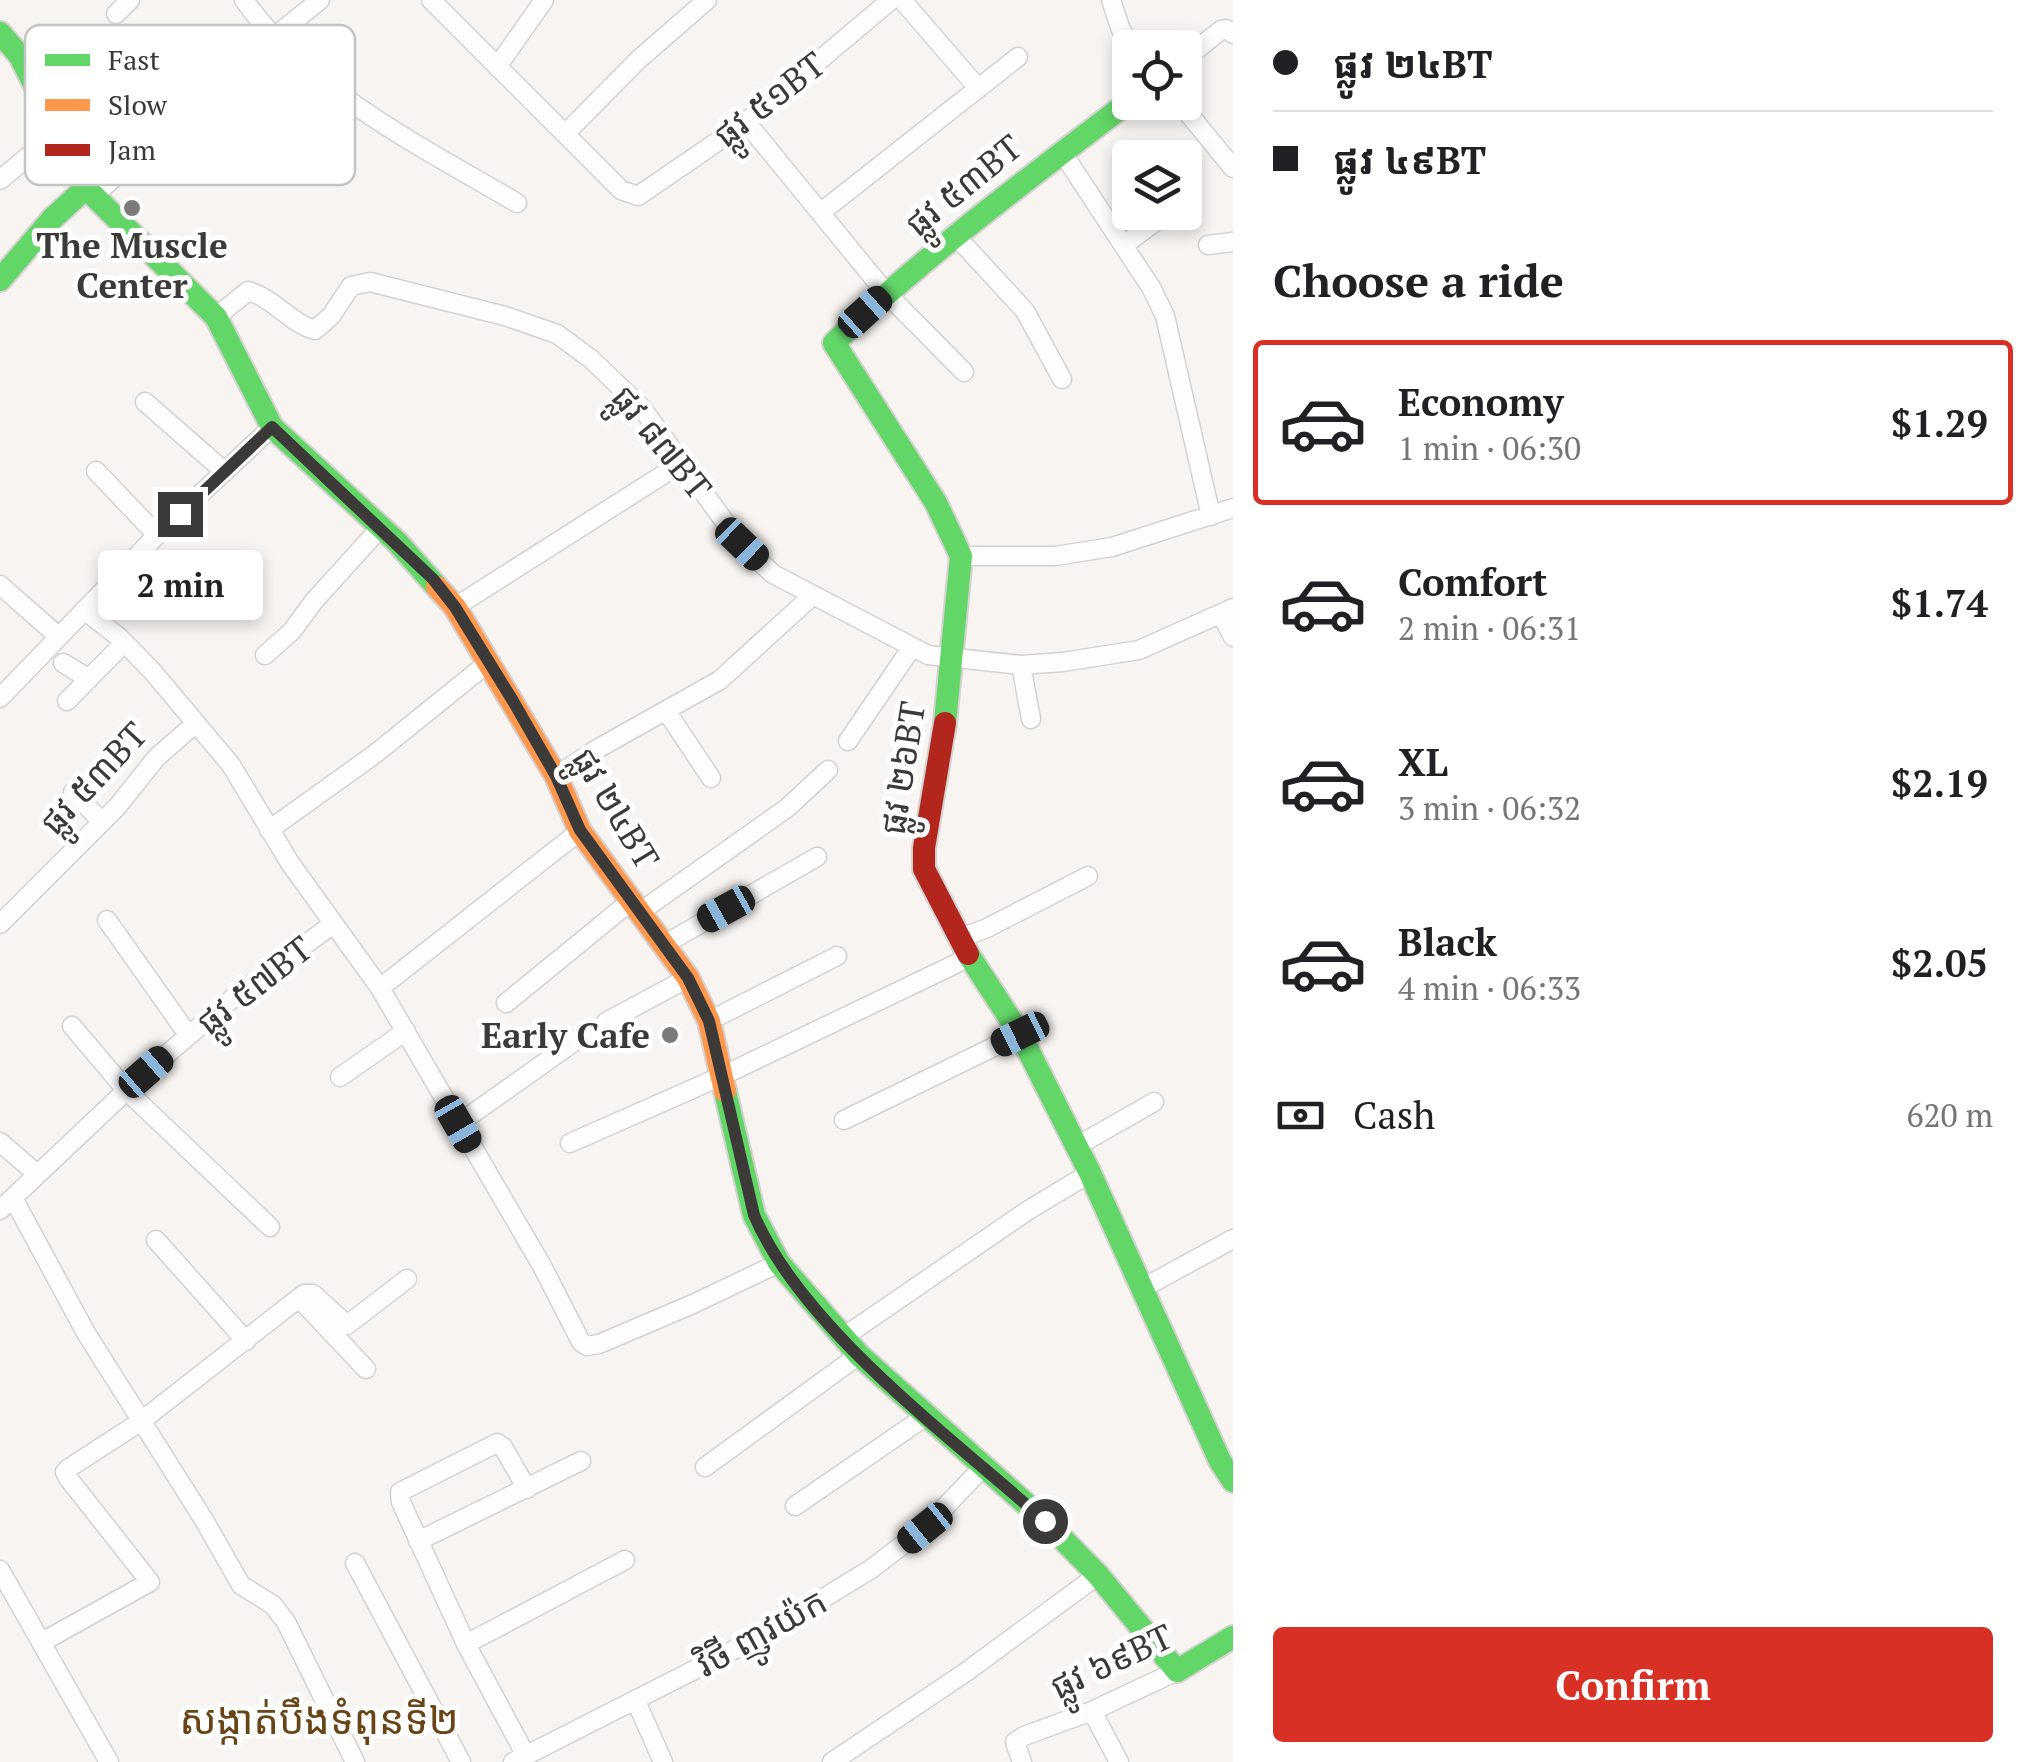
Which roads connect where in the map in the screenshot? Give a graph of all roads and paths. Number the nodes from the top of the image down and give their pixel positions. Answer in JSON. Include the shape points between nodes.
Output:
{"nodes":[{"id":1,"x":130,"y":0,"type":"edge"},
{"id":2,"x":244,"y":0,"type":"edge"},
{"id":3,"x":320,"y":0,"type":"edge"},
{"id":4,"x":432,"y":0,"type":"edge"},
{"id":5,"x":544,"y":0,"type":"edge"},
{"id":6,"x":707,"y":0,"type":"edge"},
{"id":7,"x":891,"y":0,"type":"edge"},
{"id":8,"x":902,"y":0,"type":"edge"},
{"id":9,"x":1111,"y":0,"type":"edge"},
{"id":10,"x":116,"y":14,"type":"dead end"},
{"id":11,"x":266,"y":25,"type":"edge"},
{"id":12,"x":289,"y":25,"type":"edge"},
{"id":13,"x":1121,"y":30,"type":"edge"},
{"id":14,"x":1229,"y":32,"type":"edge"},
{"id":15,"x":0,"y":33,"type":"edge"},
{"id":16,"x":1202,"y":49,"type":"edge"},
{"id":17,"x":1018,"y":56,"type":"dead end"},
{"id":18,"x":25,"y":67,"type":"edge"},
{"id":19,"x":498,"y":67,"type":"junction"},
{"id":20,"x":978,"y":88,"type":"junction"},
{"id":21,"x":355,"y":103,"type":"edge"},
{"id":22,"x":1112,"y":114,"type":"edge"},
{"id":23,"x":1194,"y":120,"type":"edge"},
{"id":24,"x":746,"y":122,"type":"junction"},
{"id":25,"x":565,"y":134,"type":"junction"},
{"id":26,"x":1062,"y":152,"type":"junction"},
{"id":27,"x":25,"y":159,"type":"edge"},
{"id":28,"x":1233,"y":168,"type":"edge"},
{"id":29,"x":0,"y":180,"type":"edge"},
{"id":30,"x":86,"y":185,"type":"edge"},
{"id":31,"x":98,"y":185,"type":"edge"},
{"id":32,"x":90,"y":192,"type":"junction"},
{"id":33,"x":517,"y":204,"type":"dead end"},
{"id":34,"x":820,"y":213,"type":"junction"},
{"id":35,"x":1144,"y":230,"type":"edge"},
{"id":36,"x":956,"y":235,"type":"junction"},
{"id":37,"x":1233,"y":242,"type":"edge"},
{"id":38,"x":1208,"y":244,"type":"dead end"},
{"id":39,"x":1124,"y":245,"type":"junction"},
{"id":40,"x":0,"y":280,"type":"edge"},
{"id":41,"x":886,"y":293,"type":"junction"},
{"id":42,"x":216,"y":317,"type":"junction"},
{"id":43,"x":845,"y":330,"type":"joint"},
{"id":44,"x":964,"y":372,"type":"dead end"},
{"id":45,"x":1062,"y":379,"type":"dead end"},
{"id":46,"x":145,"y":402,"type":"dead end"},
{"id":47,"x":272,"y":427,"type":"junction"},
{"id":48,"x":683,"y":462,"type":"junction"},
{"id":49,"x":96,"y":472,"type":"dead end"},
{"id":50,"x":225,"y":472,"type":"junction"},
{"id":51,"x":1233,"y":508,"type":"edge"},
{"id":52,"x":1211,"y":516,"type":"junction"},
{"id":53,"x":381,"y":527,"type":"junction"},
{"id":54,"x":157,"y":534,"type":"junction"},
{"id":55,"x":961,"y":556,"type":"junction"},
{"id":56,"x":0,"y":585,"type":"edge"},
{"id":57,"x":812,"y":596,"type":"junction"},
{"id":58,"x":455,"y":607,"type":"junction"},
{"id":59,"x":84,"y":610,"type":"junction"},
{"id":60,"x":1228,"y":612,"type":"edge"},
{"id":61,"x":58,"y":636,"type":"junction"},
{"id":62,"x":1233,"y":637,"type":"edge"},
{"id":63,"x":124,"y":643,"type":"junction"},
{"id":64,"x":912,"y":647,"type":"junction"},
{"id":65,"x":266,"y":655,"type":"dead end"},
{"id":66,"x":953,"y":659,"type":"junction"},
{"id":67,"x":489,"y":662,"type":"junction"},
{"id":68,"x":63,"y":663,"type":"dead end"},
{"id":69,"x":1021,"y":665,"type":"junction"},
{"id":70,"x":89,"y":679,"type":"junction"},
{"id":71,"x":0,"y":698,"type":"edge"},
{"id":72,"x":67,"y":701,"type":"dead end"},
{"id":73,"x":667,"y":712,"type":"junction"},
{"id":74,"x":1031,"y":719,"type":"dead end"},
{"id":75,"x":195,"y":724,"type":"junction"},
{"id":76,"x":848,"y":741,"type":"dead end"},
{"id":77,"x":828,"y":770,"type":"dead end"},
{"id":78,"x":556,"y":776,"type":"junction"},
{"id":79,"x":712,"y":778,"type":"dead end"},
{"id":80,"x":73,"y":792,"type":"dead end"},
{"id":81,"x":102,"y":822,"type":"junction"},
{"id":82,"x":269,"y":830,"type":"junction"},
{"id":83,"x":580,"y":830,"type":"junction"},
{"id":84,"x":816,"y":857,"type":"dead end"},
{"id":85,"x":1088,"y":876,"type":"dead end"},
{"id":86,"x":635,"y":906,"type":"junction"},
{"id":87,"x":107,"y":920,"type":"dead end"},
{"id":88,"x":0,"y":924,"type":"edge"},
{"id":89,"x":332,"y":924,"type":"junction"},
{"id":90,"x":664,"y":944,"type":"junction"},
{"id":91,"x":964,"y":948,"type":"junction"},
{"id":92,"x":838,"y":956,"type":"dead end"},
{"id":93,"x":688,"y":978,"type":"junction"},
{"id":94,"x":380,"y":988,"type":"junction"},
{"id":95,"x":506,"y":1002,"type":"dead end"},
{"id":96,"x":709,"y":1021,"type":"junction"},
{"id":97,"x":606,"y":1022,"type":"dead end"},
{"id":98,"x":72,"y":1026,"type":"dead end"},
{"id":99,"x":406,"y":1031,"type":"junction"},
{"id":100,"x":588,"y":1032,"type":"dead end"},
{"id":101,"x":1020,"y":1034,"type":"junction"},
{"id":102,"x":188,"y":1036,"type":"junction"},
{"id":103,"x":722,"y":1076,"type":"junction"},
{"id":104,"x":340,"y":1077,"type":"dead end"},
{"id":105,"x":127,"y":1090,"type":"junction"},
{"id":106,"x":1154,"y":1102,"type":"dead end"},
{"id":107,"x":844,"y":1120,"type":"dead end"},
{"id":108,"x":458,"y":1124,"type":"junction"},
{"id":109,"x":0,"y":1142,"type":"edge"},
{"id":110,"x":570,"y":1143,"type":"dead end"},
{"id":111,"x":1077,"y":1146,"type":"junction"},
{"id":112,"x":1090,"y":1173,"type":"junction"},
{"id":113,"x":37,"y":1174,"type":"junction"},
{"id":114,"x":4,"y":1203,"type":"edge"},
{"id":115,"x":270,"y":1227,"type":"dead end"},
{"id":116,"x":1233,"y":1239,"type":"edge"},
{"id":117,"x":156,"y":1240,"type":"dead end"},
{"id":118,"x":779,"y":1262,"type":"junction"},
{"id":119,"x":407,"y":1279,"type":"dead end"},
{"id":120,"x":1141,"y":1289,"type":"junction"},
{"id":121,"x":298,"y":1298,"type":"junction"},
{"id":122,"x":842,"y":1338,"type":"junction"},
{"id":123,"x":246,"y":1340,"type":"junction"},
{"id":124,"x":859,"y":1355,"type":"junction"},
{"id":125,"x":366,"y":1369,"type":"dead end"},
{"id":126,"x":926,"y":1416,"type":"junction"},
{"id":127,"x":140,"y":1422,"type":"junction"},
{"id":128,"x":581,"y":1461,"type":"dead end"},
{"id":129,"x":983,"y":1466,"type":"junction"},
{"id":130,"x":705,"y":1467,"type":"dead end"},
{"id":131,"x":1233,"y":1481,"type":"edge"},
{"id":132,"x":526,"y":1489,"type":"junction"},
{"id":133,"x":795,"y":1506,"type":"dead end"},
{"id":134,"x":418,"y":1541,"type":"junction"},
{"id":135,"x":624,"y":1560,"type":"dead end"},
{"id":136,"x":355,"y":1563,"type":"dead end"},
{"id":137,"x":0,"y":1570,"type":"edge"},
{"id":138,"x":1098,"y":1575,"type":"junction"},
{"id":139,"x":1233,"y":1637,"type":"edge"},
{"id":140,"x":42,"y":1642,"type":"junction"},
{"id":141,"x":466,"y":1644,"type":"junction"},
{"id":142,"x":1177,"y":1671,"type":"junction"},
{"id":143,"x":636,"y":1701,"type":"junction"},
{"id":144,"x":1092,"y":1712,"type":"junction"},
{"id":145,"x":519,"y":1758,"type":"edge"},
{"id":146,"x":109,"y":1762,"type":"edge"},
{"id":147,"x":355,"y":1762,"type":"edge"},
{"id":148,"x":461,"y":1762,"type":"edge"},
{"id":149,"x":663,"y":1762,"type":"edge"},
{"id":150,"x":832,"y":1762,"type":"edge"},
{"id":151,"x":1022,"y":1762,"type":"edge"},
{"id":152,"x":1119,"y":1762,"type":"edge"}],
"edges":[{"from":1,"to":10,"type":"street"},
{"from":2,"to":11,"type":"street"},
{"from":3,"to":12,"type":"street"},
{"from":4,"to":19,"type":"street"},
{"from":5,"to":19,"type":"street"},
{"from":6,"to":25,"type":"street"},
{"from":7,"to":24,"type":"street","name":"ផ្លូវ ៥១BT"},
{"from":8,"to":20,"type":"street"},
{"from":9,"to":13,"type":"street"},
{"from":14,"to":16,"type":"street"},
{"from":15,"to":18,"type":"street","name":"ផ្លូវ ២៤BT"},
{"from":17,"to":20,"type":"street"},
{"from":19,"to":25,"type":"street"},
{"from":20,"to":34,"type":"street"},
{"from":21,"to":33,"type":"street","via":[[422,151]]},
{"from":22,"to":26,"type":"street","name":"ផ្លូវ ៥៣BT"},
{"from":23,"to":28,"type":"street"},
{"from":24,"to":25,"type":"street","name":"ផ្លូវ ៥១BT","via":[[632,196]]},
{"from":24,"to":34,"type":"street"},
{"from":26,"to":36,"type":"street","name":"ផ្លូវ ៥៣BT"},
{"from":26,"to":39,"type":"street"},
{"from":27,"to":29,"type":"street"},
{"from":30,"to":32,"type":"street","name":"ផ្លូវ ២៤BT"},
{"from":31,"to":32,"type":"street"},
{"from":32,"to":40,"type":"street","via":[[53,218]]},
{"from":32,"to":42,"type":"street","name":"ផ្លូវ ២៤BT"},
{"from":34,"to":41,"type":"street"},
{"from":35,"to":39,"type":"street"},
{"from":36,"to":41,"type":"street","name":"ផ្លូវ ៥៣BT"},
{"from":36,"to":45,"type":"street","via":[[1026,310]]},
{"from":37,"to":38,"type":"street"},
{"from":39,"to":52,"type":"street","via":[[1165,316]]},
{"from":41,"to":43,"type":"street","name":"ផ្លូវ ៥៣BT"},
{"from":41,"to":44,"type":"street"},
{"from":42,"to":47,"type":"street","name":"ផ្លូវ ២៤BT"},
{"from":42,"to":48,"type":"street","name":"ផ្លូវ ៨៧BT","via":[[248,291],[315,330],[352,286],[370,282],[505,316],[557,334],[590,359],[642,408]]},
{"from":43,"to":55,"type":"street","name":"ផ្លូវ ២៦BT","via":[[834,343],[936,503]]},
{"from":46,"to":50,"type":"street"},
{"from":47,"to":50,"type":"street"},
{"from":47,"to":53,"type":"street","name":"ផ្លូវ ២៤BT"},
{"from":48,"to":57,"type":"street","name":"ផ្លូវ ៨៧BT","via":[[742,544],[772,574]]},
{"from":48,"to":58,"type":"street"},
{"from":49,"to":54,"type":"street"},
{"from":50,"to":54,"type":"street"},
{"from":51,"to":52,"type":"street"},
{"from":52,"to":55,"type":"street","via":[[1112,547],[1055,556]]},
{"from":53,"to":58,"type":"street","name":"ផ្លូវ ២៤BT"},
{"from":53,"to":65,"type":"street"},
{"from":54,"to":59,"type":"street"},
{"from":55,"to":66,"type":"street","name":"ផ្លូវ ២៦BT"},
{"from":56,"to":61,"type":"street"},
{"from":57,"to":64,"type":"street","name":"ផ្លូវ ៨៧BT"},
{"from":57,"to":73,"type":"street","via":[[720,680]]},
{"from":58,"to":67,"type":"street","name":"ផ្លូវ ២៤BT"},
{"from":59,"to":61,"type":"street"},
{"from":59,"to":63,"type":"street"},
{"from":60,"to":62,"type":"street"},
{"from":60,"to":69,"type":"street","name":"ផ្លូវ ៨៧BT","via":[[1139,650]]},
{"from":61,"to":71,"type":"street"},
{"from":63,"to":70,"type":"street"},
{"from":63,"to":75,"type":"street"},
{"from":64,"to":66,"type":"street","name":"ផ្លូវ ៨៧BT"},
{"from":64,"to":76,"type":"street"},
{"from":66,"to":69,"type":"street","name":"ផ្លូវ ៨៧BT"},
{"from":66,"to":91,"type":"street","name":"ផ្លូវ ២៦BT","via":[[924,868]]},
{"from":67,"to":78,"type":"street","name":"ផ្លូវ ២៤BT"},
{"from":67,"to":82,"type":"street"},
{"from":68,"to":70,"type":"street"},
{"from":69,"to":74,"type":"street"},
{"from":70,"to":72,"type":"street"},
{"from":73,"to":78,"type":"street"},
{"from":73,"to":79,"type":"street"},
{"from":75,"to":81,"type":"street","name":"ផ្លូវ ៥៣BT","via":[[156,757]]},
{"from":75,"to":82,"type":"street","via":[[231,765]]},
{"from":77,"to":86,"type":"street","via":[[787,808]]},
{"from":78,"to":83,"type":"street","name":"ផ្លូវ ២៤BT"},
{"from":80,"to":81,"type":"street"},
{"from":81,"to":88,"type":"street","name":"ផ្លូវ ៥៣BT"},
{"from":82,"to":89,"type":"street"},
{"from":83,"to":86,"type":"street","name":"ផ្លូវ ២៤BT"},
{"from":83,"to":94,"type":"street"},
{"from":84,"to":90,"type":"street"},
{"from":85,"to":91,"type":"street","via":[[985,930]]},
{"from":86,"to":90,"type":"street","name":"ផ្លូវ ២៤BT"},
{"from":86,"to":95,"type":"street"},
{"from":87,"to":102,"type":"street"},
{"from":89,"to":94,"type":"street"},
{"from":89,"to":102,"type":"street","name":"ផ្លូវ ៥៧BT"},
{"from":90,"to":93,"type":"street","name":"ផ្លូវ ២៤BT"},
{"from":91,"to":101,"type":"street","name":"ផ្លូវ ២៦BT"},
{"from":91,"to":103,"type":"street"},
{"from":92,"to":96,"type":"street"},
{"from":93,"to":96,"type":"street","name":"ផ្លូវ ២៤BT"},
{"from":93,"to":97,"type":"street"},
{"from":94,"to":99,"type":"street"},
{"from":96,"to":103,"type":"street","name":"ផ្លូវ ២៤BT"},
{"from":98,"to":105,"type":"street"},
{"from":99,"to":104,"type":"street"},
{"from":99,"to":108,"type":"street"},
{"from":100,"to":108,"type":"street"},
{"from":101,"to":107,"type":"street"},
{"from":101,"to":111,"type":"street","name":"ផ្លូវ ២៦BT"},
{"from":102,"to":105,"type":"street","name":"ផ្លូវ ៥៧BT"},
{"from":103,"to":110,"type":"street"},
{"from":103,"to":118,"type":"street","name":"ផ្លូវ ២៤BT","via":[[754,1215]]},
{"from":105,"to":113,"type":"street","name":"ផ្លូវ ៥៧BT"},
{"from":105,"to":115,"type":"street"},
{"from":106,"to":111,"type":"street"},
{"from":108,"to":118,"type":"street","via":[[588,1346]]},
{"from":109,"to":113,"type":"street"},
{"from":111,"to":112,"type":"street","name":"ផ្លូវ ២៦BT"},
{"from":112,"to":120,"type":"street","name":"ផ្លូវ ២៦BT"},
{"from":112,"to":122,"type":"street"},
{"from":113,"to":114,"type":"street","name":"ផ្លូវ ៥៧BT"},
{"from":114,"to":127,"type":"street"},
{"from":116,"to":120,"type":"street"},
{"from":117,"to":123,"type":"street"},
{"from":118,"to":122,"type":"street","name":"ផ្លូវ ២៤BT"},
{"from":119,"to":121,"type":"street","via":[[347,1325],[313,1294]]},
{"from":120,"to":131,"type":"street","name":"ផ្លូវ ២៦BT"},
{"from":121,"to":123,"type":"street"},
{"from":121,"to":125,"type":"street"},
{"from":122,"to":124,"type":"street","name":"ផ្លូវ ២៤BT"},
{"from":123,"to":127,"type":"street"},
{"from":124,"to":126,"type":"street","name":"ផ្លូវ ២៤BT"},
{"from":124,"to":130,"type":"street"},
{"from":126,"to":129,"type":"street","name":"ផ្លូវ ២៤BT"},
{"from":126,"to":133,"type":"street"},
{"from":127,"to":140,"type":"street","via":[[65,1472],[150,1582]]},
{"from":127,"to":147,"type":"street","via":[[241,1585],[280,1613]]},
{"from":128,"to":132,"type":"street"},
{"from":129,"to":138,"type":"street","name":"ផ្លូវ ២៤BT"},
{"from":129,"to":143,"type":"street","name":"វិថី ញូវយ៉ក","via":[[925,1528],[872,1569]]},
{"from":132,"to":134,"type":"street"},
{"from":132,"to":134,"type":"street","via":[[503,1447],[490,1444],[400,1492]]},
{"from":134,"to":141,"type":"street"},
{"from":135,"to":141,"type":"street"},
{"from":136,"to":148,"type":"street"},
{"from":137,"to":140,"type":"street"},
{"from":138,"to":142,"type":"street","name":"ផ្លូវ ២៤BT"},
{"from":138,"to":150,"type":"street"},
{"from":139,"to":142,"type":"street","name":"ផ្លូវ ៦៩BT"},
{"from":140,"to":146,"type":"street"},
{"from":141,"to":145,"type":"street"},
{"from":142,"to":144,"type":"street","name":"ផ្លូវ ៦៩BT"},
{"from":143,"to":145,"type":"street","name":"វិថី ញូវយ៉ក"},
{"from":143,"to":149,"type":"street"},
{"from":144,"to":151,"type":"street","name":"ផ្លូវ ៦៩BT","via":[[1015,1742]]},
{"from":144,"to":152,"type":"street"}]}
